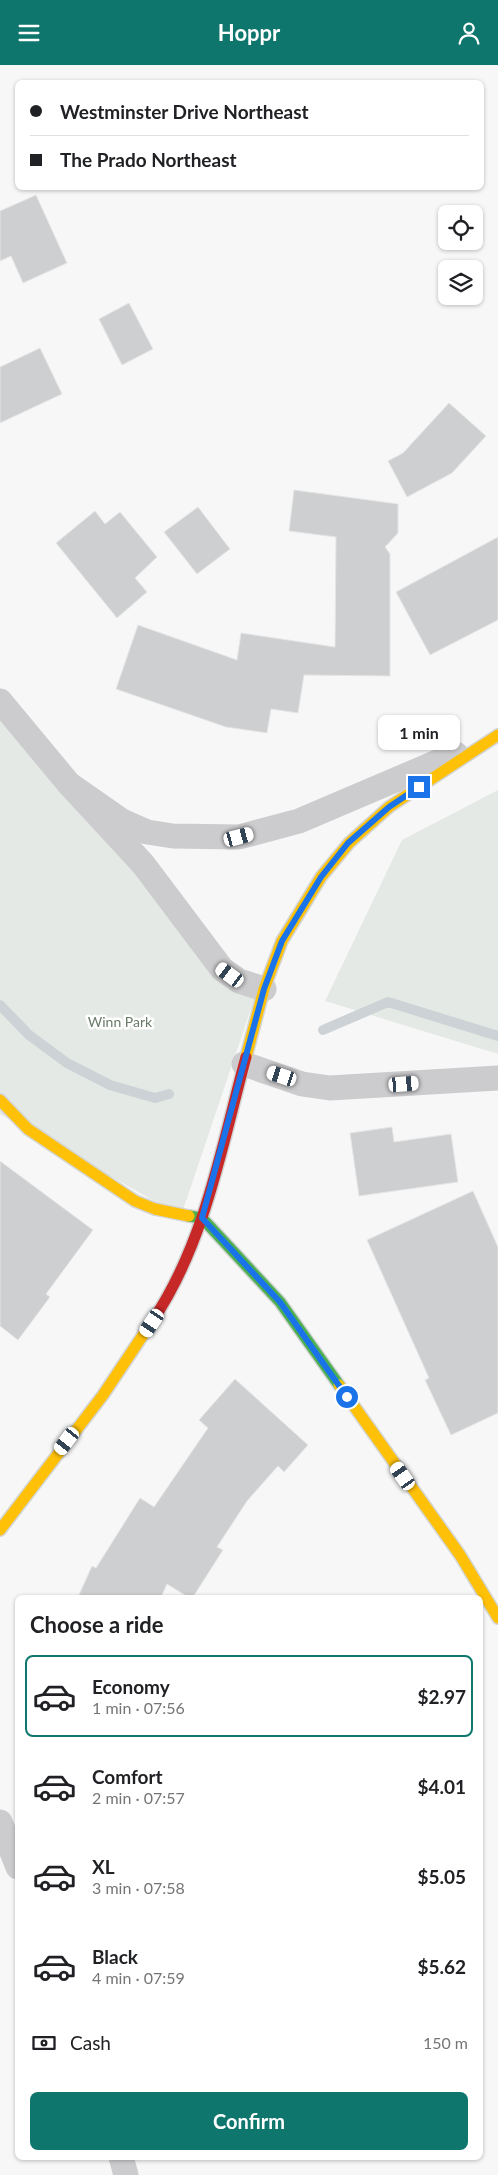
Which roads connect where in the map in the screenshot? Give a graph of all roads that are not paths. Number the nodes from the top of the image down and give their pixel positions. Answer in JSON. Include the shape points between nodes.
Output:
{"nodes":[{"id":1,"x":0,"y":701,"type":"edge"},
{"id":2,"x":496,"y":736,"type":"edge"},
{"id":3,"x":69,"y":784,"type":"junction"},
{"id":4,"x":264,"y":989,"type":"junction"},
{"id":5,"x":244,"y":1064,"type":"junction"},
{"id":6,"x":498,"y":1078,"type":"edge"},
{"id":7,"x":0,"y":1100,"type":"edge"},
{"id":8,"x":202,"y":1218,"type":"junction"},
{"id":9,"x":0,"y":1530,"type":"edge"},
{"id":10,"x":498,"y":1617,"type":"edge"},
{"id":11,"x":0,"y":1822,"type":"edge"},
{"id":12,"x":15,"y":1860,"type":"edge"},
{"id":13,"x":122,"y":2160,"type":"edge"},
{"id":14,"x":126,"y":2175,"type":"edge"}],
"edges":[{"from":1,"to":3,"type":"street"},
{"from":2,"to":3,"type":"street","via":[[299,821],[239,837],[172,836],[147,832],[122,821]]},
{"from":2,"to":4,"type":"street","via":[[389,807],[348,843],[321,877],[282,941]]},
{"from":3,"to":4,"type":"street","via":[[143,864],[222,969],[239,981]]},
{"from":4,"to":5,"type":"street"},
{"from":5,"to":6,"type":"street","via":[[302,1084],[330,1089]]},
{"from":5,"to":8,"type":"street"},
{"from":7,"to":8,"type":"street","via":[[28,1129],[135,1201],[155,1209]]},
{"from":8,"to":9,"type":"street","via":[[171,1294],[103,1395]]},
{"from":8,"to":10,"type":"street","via":[[280,1302],[460,1555]]},
{"from":11,"to":12,"type":"street"},
{"from":13,"to":14,"type":"street"}]}
